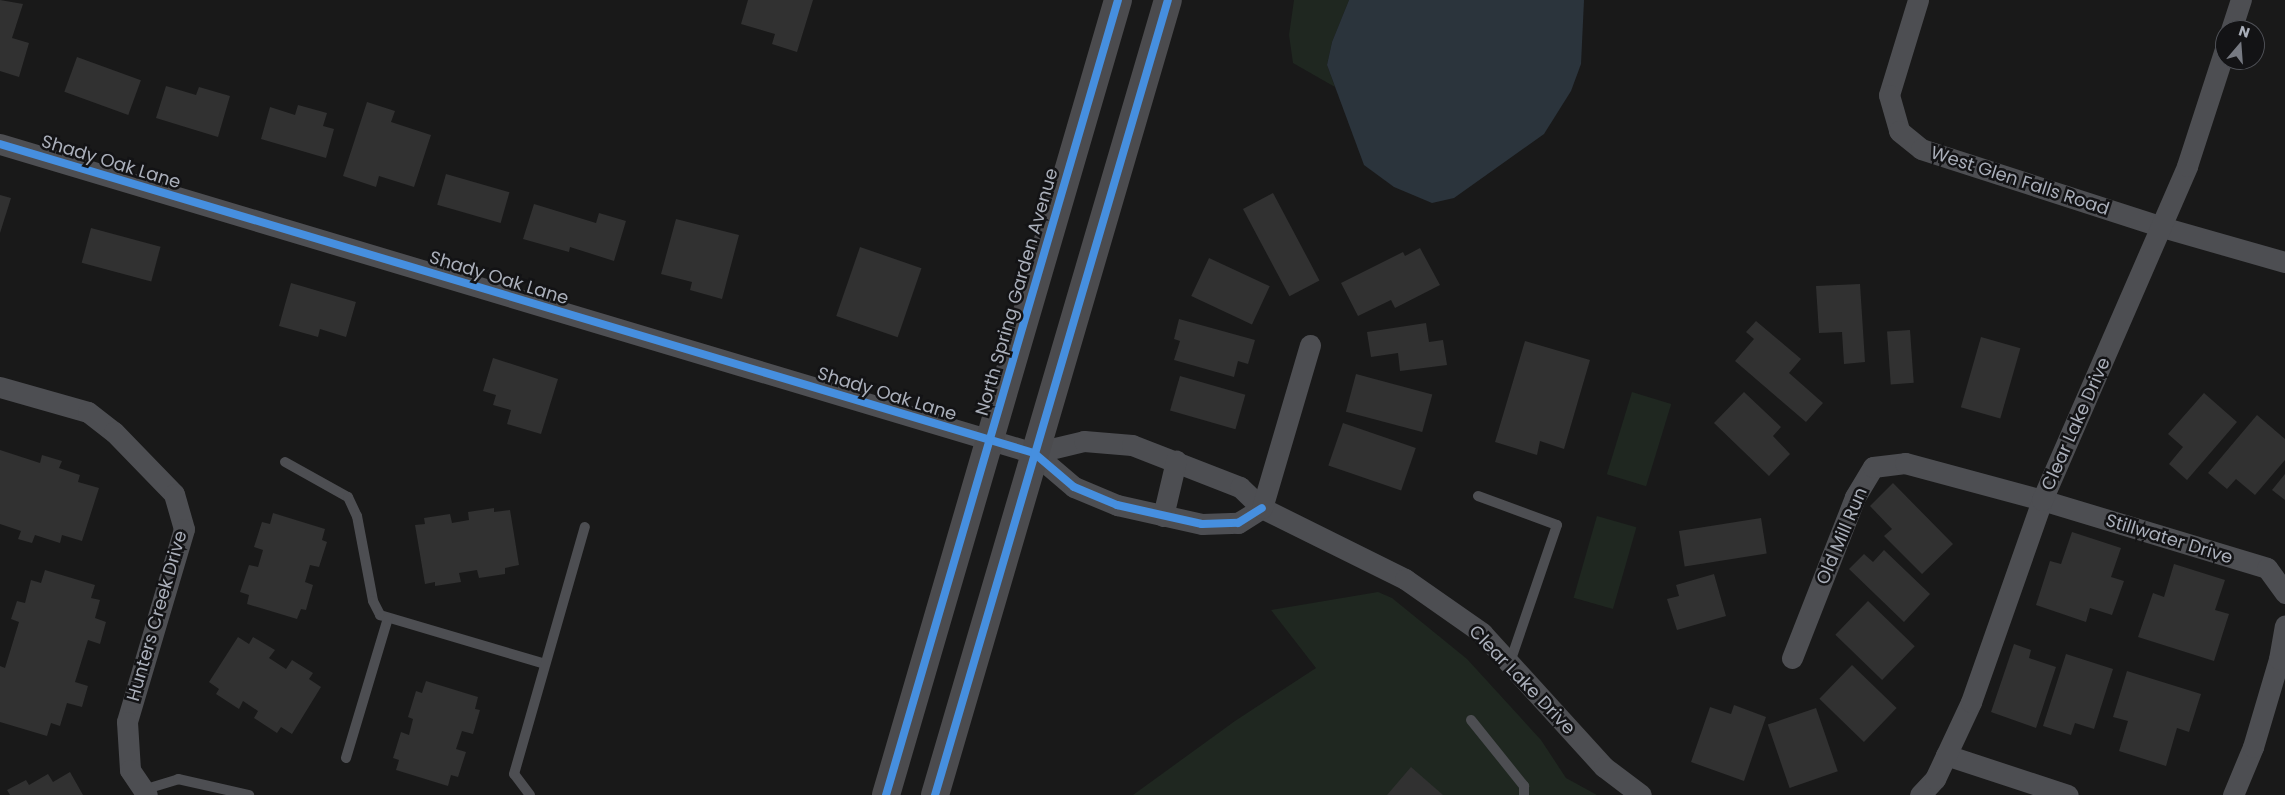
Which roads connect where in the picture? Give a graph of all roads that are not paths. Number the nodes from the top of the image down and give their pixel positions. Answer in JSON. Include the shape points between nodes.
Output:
{"nodes":[{"id":1,"x":1118,"y":0,"type":"edge"},
{"id":2,"x":1168,"y":0,"type":"edge"},
{"id":3,"x":1918,"y":0,"type":"edge"},
{"id":4,"x":2241,"y":0,"type":"edge"},
{"id":5,"x":2234,"y":20,"type":"edge"},
{"id":6,"x":2218,"y":70,"type":"edge"},
{"id":7,"x":0,"y":144,"type":"edge"},
{"id":8,"x":2162,"y":227,"type":"junction"},
{"id":9,"x":2285,"y":262,"type":"edge"},
{"id":10,"x":1310,"y":345,"type":"dead end"},
{"id":11,"x":0,"y":387,"type":"edge"},
{"id":12,"x":989,"y":440,"type":"junction"},
{"id":13,"x":1034,"y":453,"type":"junction"},
{"id":14,"x":1176,"y":461,"type":"junction"},
{"id":15,"x":285,"y":462,"type":"dead end"},
{"id":16,"x":1478,"y":496,"type":"dead end"},
{"id":17,"x":2042,"y":500,"type":"junction"},
{"id":18,"x":1262,"y":508,"type":"junction"},
{"id":19,"x":1163,"y":516,"type":"junction"},
{"id":20,"x":585,"y":527,"type":"dead end"},
{"id":21,"x":2285,"y":593,"type":"edge"},
{"id":22,"x":388,"y":618,"type":"junction"},
{"id":23,"x":2285,"y":626,"type":"edge"},
{"id":24,"x":1792,"y":658,"type":"dead end"},
{"id":25,"x":1510,"y":662,"type":"junction"},
{"id":26,"x":546,"y":664,"type":"junction"},
{"id":27,"x":1471,"y":720,"type":"dead end"},
{"id":28,"x":1946,"y":755,"type":"junction"},
{"id":29,"x":346,"y":758,"type":"dead end"},
{"id":30,"x":145,"y":792,"type":"edge"},
{"id":31,"x":249,"y":795,"type":"edge"},
{"id":32,"x":530,"y":795,"type":"edge"},
{"id":33,"x":886,"y":795,"type":"edge"},
{"id":34,"x":935,"y":795,"type":"edge"},
{"id":35,"x":1524,"y":795,"type":"edge"},
{"id":36,"x":1641,"y":795,"type":"edge"},
{"id":37,"x":1920,"y":795,"type":"edge"},
{"id":38,"x":2068,"y":795,"type":"edge"},
{"id":39,"x":2233,"y":795,"type":"edge"}],
"edges":[{"from":1,"to":12,"type":"highway","name":"North Spring Garden Avenue"},
{"from":2,"to":13,"type":"highway"},
{"from":3,"to":8,"type":"street","name":"West Glen Falls Road","via":[[1889,95],[1899,131],[1921,149]]},
{"from":4,"to":5,"type":"street"},
{"from":6,"to":8,"type":"street","name":"Clear Lake Drive","via":[[2187,166]]},
{"from":7,"to":12,"type":"street","name":"Shady Oak Lane"},
{"from":8,"to":9,"type":"street","name":"West Glen Falls Road"},
{"from":8,"to":17,"type":"street","name":"Clear Lake Drive"},
{"from":10,"to":18,"type":"street"},
{"from":11,"to":30,"type":"street","name":"Hunters Creek Drive","via":[[88,412],[114,432],[174,494],[184,528],[127,722],[130,770]]},
{"from":12,"to":13,"type":"street","name":"Clear Lake Drive"},
{"from":12,"to":33,"type":"highway","name":"North Spring Garden Avenue"},
{"from":13,"to":14,"type":"street","name":"Clear Lake Drive","via":[[1084,441],[1132,445]]},
{"from":13,"to":19,"type":"street","name":"Clear Lake Drive","via":[[1074,487],[1117,506]]},
{"from":13,"to":34,"type":"highway"},
{"from":14,"to":18,"type":"street","name":"Clear Lake Drive","via":[[1240,487]]},
{"from":14,"to":19,"type":"street"},
{"from":15,"to":22,"type":"lane","via":[[348,497],[357,516],[373,602],[380,615]]},
{"from":16,"to":25,"type":"lane","via":[[1557,525]]},
{"from":17,"to":21,"type":"street","name":"Stillwater Drive","via":[[2267,568]]},
{"from":17,"to":24,"type":"street","name":"Old Mill Run","via":[[1905,463],[1873,467],[1855,497]]},
{"from":17,"to":28,"type":"street","name":"Clear Lake Drive","via":[[1971,702]]},
{"from":18,"to":19,"type":"street","name":"Clear Lake Drive","via":[[1238,523],[1202,524]]},
{"from":18,"to":25,"type":"street","name":"Clear Lake Drive","via":[[1405,579],[1482,633]]},
{"from":20,"to":26,"type":"lane"},
{"from":22,"to":26,"type":"lane"},
{"from":22,"to":29,"type":"lane"},
{"from":23,"to":39,"type":"street","via":[[2279,660],[2253,746]]},
{"from":25,"to":36,"type":"street","name":"Clear Lake Drive","via":[[1604,766]]},
{"from":26,"to":32,"type":"lane","via":[[514,774]]},
{"from":27,"to":35,"type":"lane","via":[[1524,786]]},
{"from":28,"to":37,"type":"street","name":"Clear Lake Drive","via":[[1935,779]]},
{"from":28,"to":38,"type":"street"},
{"from":30,"to":31,"type":"lane","via":[[178,779]]}]}
